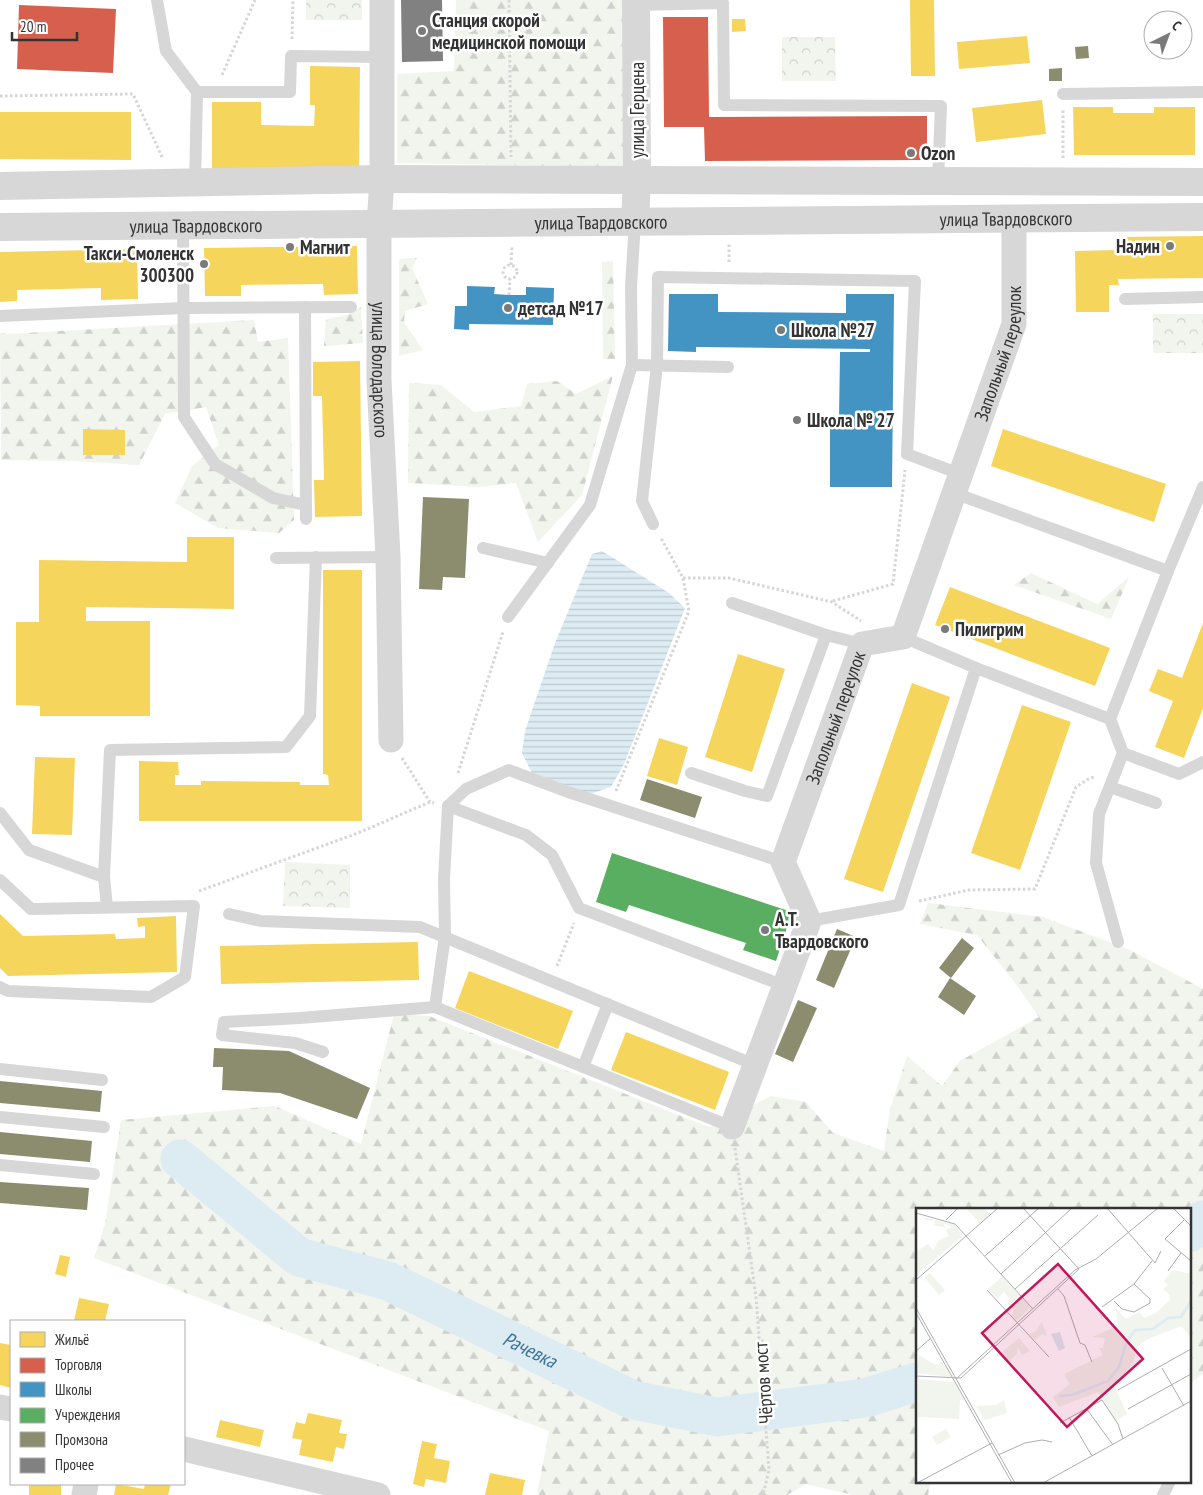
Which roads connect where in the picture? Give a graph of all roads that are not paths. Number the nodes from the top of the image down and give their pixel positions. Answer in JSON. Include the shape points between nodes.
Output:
{"nodes":[{"id":1,"x":157,"y":0,"type":"edge"},
{"id":2,"x":382,"y":0,"type":"edge"},
{"id":3,"x":636,"y":3,"type":"edge"},
{"id":4,"x":382,"y":57,"type":"junction"},
{"id":5,"x":198,"y":92,"type":"junction"},
{"id":6,"x":1203,"y":92,"type":"edge"},
{"id":7,"x":1063,"y":94,"type":"road end"},
{"id":8,"x":382,"y":179,"type":"junction"},
{"id":9,"x":637,"y":180,"type":"junction"},
{"id":10,"x":938,"y":181,"type":"junction"},
{"id":11,"x":1203,"y":182,"type":"edge"},
{"id":12,"x":195,"y":183,"type":"junction"},
{"id":13,"x":0,"y":186,"type":"edge"},
{"id":14,"x":1203,"y":216,"type":"edge"},
{"id":15,"x":1014,"y":218,"type":"junction"},
{"id":16,"x":635,"y":221,"type":"junction"},
{"id":17,"x":379,"y":225,"type":"junction"},
{"id":18,"x":183,"y":226,"type":"junction"},
{"id":19,"x":0,"y":227,"type":"edge"},
{"id":20,"x":1203,"y":297,"type":"edge"},
{"id":21,"x":1125,"y":299,"type":"dead end"},
{"id":22,"x":351,"y":307,"type":"dead end"},
{"id":23,"x":183,"y":308,"type":"junction"},
{"id":24,"x":305,"y":308,"type":"junction"},
{"id":25,"x":0,"y":316,"type":"edge"},
{"id":26,"x":632,"y":365,"type":"junction"},
{"id":27,"x":657,"y":365,"type":"junction"},
{"id":28,"x":728,"y":367,"type":"dead end"},
{"id":29,"x":957,"y":483,"type":"junction"},
{"id":30,"x":1203,"y":487,"type":"edge"},
{"id":31,"x":306,"y":505,"type":"junction"},
{"id":32,"x":306,"y":519,"type":"dead end"},
{"id":33,"x":653,"y":524,"type":"road end"},
{"id":34,"x":483,"y":548,"type":"dead end"},
{"id":35,"x":316,"y":557,"type":"junction"},
{"id":36,"x":388,"y":557,"type":"junction"},
{"id":37,"x":276,"y":558,"type":"dead end"},
{"id":38,"x":548,"y":563,"type":"junction"},
{"id":39,"x":1168,"y":571,"type":"junction"},
{"id":40,"x":732,"y":603,"type":"dead end"},
{"id":41,"x":508,"y":617,"type":"road end"},
{"id":42,"x":826,"y":635,"type":"junction"},
{"id":43,"x":882,"y":641,"type":"junction"},
{"id":44,"x":976,"y":668,"type":"junction"},
{"id":45,"x":1110,"y":719,"type":"junction"},
{"id":46,"x":391,"y":740,"type":"road end"},
{"id":47,"x":1123,"y":752,"type":"junction"},
{"id":48,"x":1203,"y":762,"type":"edge"},
{"id":49,"x":691,"y":773,"type":"dead end"},
{"id":50,"x":1110,"y":787,"type":"junction"},
{"id":51,"x":1156,"y":804,"type":"dead end"},
{"id":52,"x":448,"y":806,"type":"junction"},
{"id":53,"x":0,"y":813,"type":"edge"},
{"id":54,"x":783,"y":862,"type":"junction"},
{"id":55,"x":104,"y":877,"type":"junction"},
{"id":56,"x":0,"y":880,"type":"edge"},
{"id":57,"x":107,"y":907,"type":"junction"},
{"id":58,"x":229,"y":914,"type":"dead end"},
{"id":59,"x":809,"y":920,"type":"junction"},
{"id":60,"x":445,"y":936,"type":"junction"},
{"id":61,"x":1118,"y":942,"type":"dead end"},
{"id":62,"x":785,"y":986,"type":"junction"},
{"id":63,"x":0,"y":987,"type":"edge"},
{"id":64,"x":608,"y":1004,"type":"junction"},
{"id":65,"x":435,"y":1007,"type":"junction"},
{"id":66,"x":323,"y":1052,"type":"dead end"},
{"id":67,"x":755,"y":1065,"type":"junction"},
{"id":68,"x":583,"y":1067,"type":"junction"},
{"id":69,"x":0,"y":1069,"type":"edge"},
{"id":70,"x":102,"y":1080,"type":"dead end"},
{"id":71,"x":0,"y":1117,"type":"edge"},
{"id":72,"x":104,"y":1127,"type":"dead end"},
{"id":73,"x":732,"y":1127,"type":"joint"},
{"id":74,"x":0,"y":1165,"type":"edge"},
{"id":75,"x":94,"y":1174,"type":"dead end"},
{"id":76,"x":185,"y":1449,"type":"edge"},
{"id":77,"x":1170,"y":1482,"type":"edge"},
{"id":78,"x":317,"y":1488,"type":"edge"},
{"id":79,"x":378,"y":1495,"type":"edge"},
{"id":80,"x":1163,"y":1495,"type":"edge"}],
"edges":[{"from":1,"to":5,"type":"lane","via":[[166,51]]},
{"from":2,"to":4,"type":"street","name":"улица Володарского"},
{"from":3,"to":9,"type":"street","name":"улица Герцена"},
{"from":3,"to":10,"type":"lane","via":[[723,3],[724,105],[941,106]]},
{"from":4,"to":5,"type":"lane","via":[[291,56],[290,92]]},
{"from":4,"to":8,"type":"street","name":"улица Володарского"},
{"from":5,"to":12,"type":"lane"},
{"from":6,"to":7,"type":"lane"},
{"from":8,"to":9,"type":"street","name":"улица Твардовского"},
{"from":8,"to":12,"type":"street","name":"улица Твардовского"},
{"from":8,"to":17,"type":"street","name":"улица Володарского"},
{"from":9,"to":10,"type":"street","name":"улица Твардовского"},
{"from":9,"to":16,"type":"street","name":"улица Герцена"},
{"from":10,"to":11,"type":"street","name":"улица Твардовского"},
{"from":12,"to":13,"type":"street","name":"улица Твардовского"},
{"from":14,"to":15,"type":"street","name":"улица Твардовского"},
{"from":15,"to":16,"type":"street","name":"улица Твардовского"},
{"from":15,"to":29,"type":"street","name":"Запольный переулок","via":[[1014,324]]},
{"from":16,"to":17,"type":"street","name":"улица Твардовского"},
{"from":16,"to":26,"type":"lane","via":[[631,287]]},
{"from":17,"to":18,"type":"street","name":"улица Твардовского"},
{"from":17,"to":36,"type":"street","name":"улица Володарского","via":[[379,380]]},
{"from":18,"to":19,"type":"street","name":"улица Твардовского"},
{"from":18,"to":23,"type":"lane"},
{"from":20,"to":21,"type":"lane"},
{"from":22,"to":24,"type":"lane"},
{"from":23,"to":24,"type":"lane"},
{"from":23,"to":25,"type":"lane"},
{"from":23,"to":31,"type":"lane","via":[[184,417],[215,464],[274,498]]},
{"from":24,"to":31,"type":"lane"},
{"from":26,"to":27,"type":"lane"},
{"from":26,"to":38,"type":"lane","via":[[590,505]]},
{"from":27,"to":28,"type":"lane"},
{"from":27,"to":29,"type":"lane","via":[[658,277],[916,281],[907,454]]},
{"from":27,"to":33,"type":"lane","via":[[642,500]]},
{"from":29,"to":39,"type":"lane"},
{"from":29,"to":43,"type":"street","name":"Запольный переулок"},
{"from":30,"to":39,"type":"lane"},
{"from":31,"to":32,"type":"lane"},
{"from":34,"to":38,"type":"lane"},
{"from":35,"to":36,"type":"lane"},
{"from":35,"to":37,"type":"lane"},
{"from":35,"to":55,"type":"lane","via":[[310,716],[286,747],[110,750]]},
{"from":36,"to":46,"type":"street","name":"улица Володарского"},
{"from":38,"to":41,"type":"lane"},
{"from":39,"to":45,"type":"lane"},
{"from":40,"to":42,"type":"lane"},
{"from":42,"to":43,"type":"lane"},
{"from":42,"to":49,"type":"lane","via":[[767,796]]},
{"from":43,"to":44,"type":"lane"},
{"from":43,"to":54,"type":"street","name":"Запольный переулок"},
{"from":44,"to":45,"type":"lane"},
{"from":44,"to":59,"type":"lane","via":[[899,905]]},
{"from":45,"to":47,"type":"lane"},
{"from":47,"to":48,"type":"lane","via":[[1179,774]]},
{"from":47,"to":50,"type":"lane"},
{"from":50,"to":51,"type":"lane"},
{"from":50,"to":61,"type":"lane","via":[[1100,814],[1096,863]]},
{"from":52,"to":54,"type":"lane","via":[[466,789],[509,770]]},
{"from":52,"to":60,"type":"lane"},
{"from":52,"to":62,"type":"lane","via":[[526,835],[552,855],[580,908]]},
{"from":53,"to":55,"type":"lane","via":[[29,850]]},
{"from":54,"to":59,"type":"street"},
{"from":55,"to":57,"type":"lane"},
{"from":56,"to":57,"type":"lane","via":[[30,909]]},
{"from":57,"to":63,"type":"lane","via":[[194,906],[185,977],[151,997],[8,991]]},
{"from":58,"to":60,"type":"lane","via":[[261,921],[420,927]]},
{"from":59,"to":62,"type":"street"},
{"from":60,"to":64,"type":"lane"},
{"from":60,"to":65,"type":"lane"},
{"from":62,"to":67,"type":"street"},
{"from":64,"to":67,"type":"lane"},
{"from":64,"to":68,"type":"lane"},
{"from":65,"to":66,"type":"lane","via":[[224,1022],[222,1034],[294,1042]]},
{"from":65,"to":68,"type":"lane"},
{"from":67,"to":73,"type":"street"},
{"from":68,"to":73,"type":"lane"},
{"from":69,"to":70,"type":"lane"},
{"from":71,"to":72,"type":"lane"},
{"from":74,"to":75,"type":"lane"},
{"from":76,"to":78,"type":"street"},
{"from":77,"to":80,"type":"lane"},
{"from":78,"to":79,"type":"street"}]}
